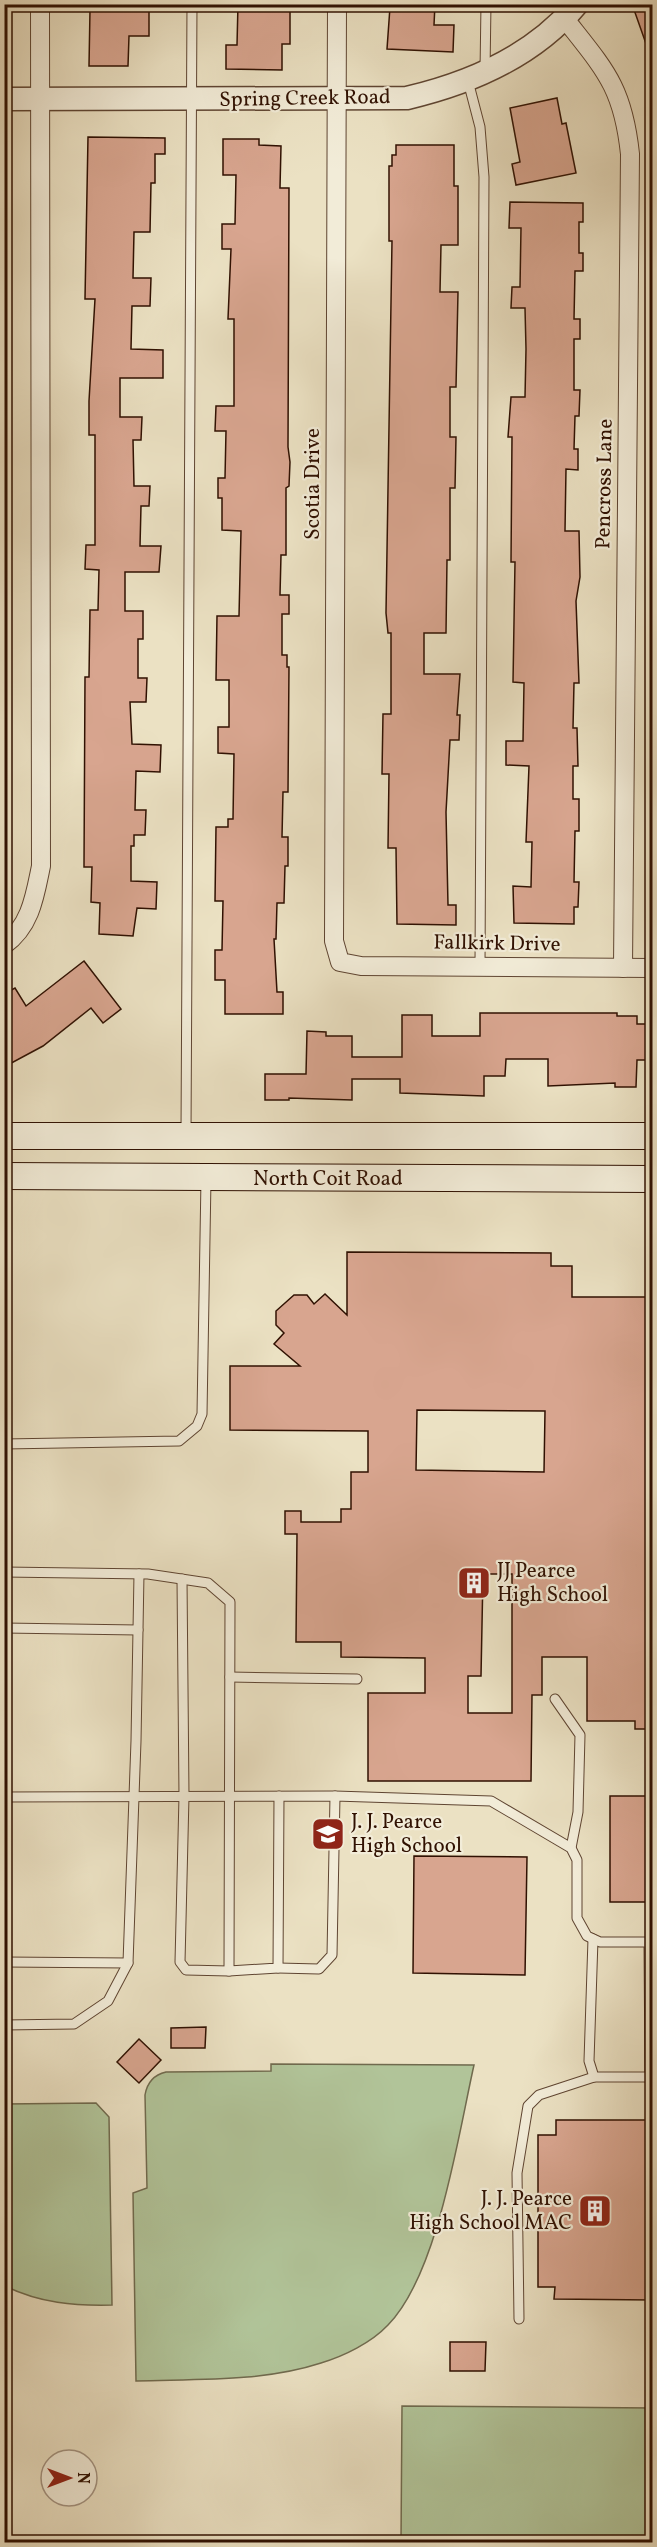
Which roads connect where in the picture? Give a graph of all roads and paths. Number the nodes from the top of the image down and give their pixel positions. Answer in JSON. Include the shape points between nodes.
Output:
{"nodes":[{"id":1,"x":40,"y":4,"type":"edge"},
{"id":2,"x":192,"y":4,"type":"edge"},
{"id":3,"x":337,"y":4,"type":"edge"},
{"id":4,"x":486,"y":4,"type":"edge"},
{"id":5,"x":571,"y":12,"type":"edge"},
{"id":6,"x":476,"y":77,"type":"junction"},
{"id":7,"x":39,"y":98,"type":"junction"},
{"id":8,"x":4,"y":99,"type":"edge"},
{"id":9,"x":192,"y":100,"type":"junction"},
{"id":10,"x":337,"y":100,"type":"junction"},
{"id":11,"x":4,"y":945,"type":"edge"},
{"id":12,"x":340,"y":962,"type":"joint"},
{"id":13,"x":480,"y":967,"type":"junction"},
{"id":14,"x":623,"y":968,"type":"junction"},
{"id":15,"x":652,"y":968,"type":"edge"},
{"id":16,"x":4,"y":1136,"type":"edge"},
{"id":17,"x":652,"y":1136,"type":"edge"},
{"id":18,"x":186,"y":1137,"type":"junction"},
{"id":19,"x":4,"y":1176,"type":"edge"},
{"id":20,"x":206,"y":1179,"type":"junction"},
{"id":21,"x":652,"y":1179,"type":"edge"},
{"id":22,"x":4,"y":1444,"type":"edge"},
{"id":23,"x":4,"y":1572,"type":"edge"},
{"id":24,"x":139,"y":1574,"type":"junction"},
{"id":25,"x":182,"y":1579,"type":"junction"},
{"id":26,"x":4,"y":1628,"type":"edge"},
{"id":27,"x":138,"y":1630,"type":"junction"},
{"id":28,"x":230,"y":1677,"type":"junction"},
{"id":29,"x":357,"y":1679,"type":"dead end"},
{"id":30,"x":555,"y":1699,"type":"dead end"},
{"id":31,"x":184,"y":1796,"type":"junction"},
{"id":32,"x":231,"y":1796,"type":"junction"},
{"id":33,"x":279,"y":1796,"type":"junction"},
{"id":34,"x":335,"y":1796,"type":"junction"},
{"id":35,"x":4,"y":1797,"type":"edge"},
{"id":36,"x":132,"y":1797,"type":"junction"},
{"id":37,"x":571,"y":1848,"type":"junction"},
{"id":38,"x":593,"y":1939,"type":"junction"},
{"id":39,"x":651,"y":1942,"type":"edge"},
{"id":40,"x":4,"y":1962,"type":"edge"},
{"id":41,"x":128,"y":1963,"type":"junction"},
{"id":42,"x":278,"y":1968,"type":"junction"},
{"id":43,"x":229,"y":1971,"type":"junction"},
{"id":44,"x":4,"y":2025,"type":"edge"},
{"id":45,"x":594,"y":2077,"type":"junction"},
{"id":46,"x":651,"y":2077,"type":"edge"},
{"id":47,"x":519,"y":2319,"type":"dead end"}],
"edges":[{"from":1,"to":7,"type":"street"},
{"from":2,"to":9,"type":"lane"},
{"from":3,"to":10,"type":"street","name":"Scotia Drive"},
{"from":4,"to":6,"type":"lane"},
{"from":5,"to":6,"type":"street","name":"Spring Creek Road","via":[[509,60]]},
{"from":5,"to":14,"type":"street","name":"Pencross Lane","via":[[618,93],[627,123],[630,154]]},
{"from":6,"to":10,"type":"street","name":"Spring Creek Road","via":[[407,98]]},
{"from":6,"to":13,"type":"lane","via":[[484,177]]},
{"from":7,"to":8,"type":"street","name":"Spring Creek Road"},
{"from":7,"to":9,"type":"street","name":"Spring Creek Road"},
{"from":7,"to":11,"type":"street","via":[[41,866],[32,911]]},
{"from":9,"to":10,"type":"street","name":"Spring Creek Road"},
{"from":9,"to":18,"type":"lane"},
{"from":10,"to":12,"type":"street","name":"Scotia Drive","via":[[334,941]]},
{"from":12,"to":13,"type":"street","name":"Fallkirk Drive","via":[[361,966]]},
{"from":13,"to":14,"type":"street","name":"Fallkirk Drive"},
{"from":14,"to":15,"type":"street","name":"Fallkirk Drive"},
{"from":16,"to":18,"type":"main road","name":"North Coit Road"},
{"from":17,"to":18,"type":"main road","name":"North Coit Road"},
{"from":19,"to":20,"type":"main road","name":"North Coit Road"},
{"from":20,"to":21,"type":"main road","name":"North Coit Road"},
{"from":20,"to":22,"type":"lane","via":[[202,1414],[197,1426],[179,1441]]},
{"from":23,"to":24,"type":"lane"},
{"from":24,"to":25,"type":"lane"},
{"from":24,"to":27,"type":"lane"},
{"from":25,"to":28,"type":"lane","via":[[208,1583],[230,1602]]},
{"from":25,"to":31,"type":"lane"},
{"from":26,"to":27,"type":"lane"},
{"from":27,"to":36,"type":"lane"},
{"from":28,"to":29,"type":"lane"},
{"from":28,"to":32,"type":"lane"},
{"from":30,"to":37,"type":"lane","via":[[580,1735],[578,1812]]},
{"from":31,"to":32,"type":"lane"},
{"from":31,"to":36,"type":"lane"},
{"from":31,"to":43,"type":"lane","via":[[180,1962],[186,1970]]},
{"from":32,"to":33,"type":"lane"},
{"from":32,"to":43,"type":"lane"},
{"from":33,"to":34,"type":"lane"},
{"from":33,"to":42,"type":"lane"},
{"from":34,"to":37,"type":"lane","via":[[491,1801]]},
{"from":34,"to":42,"type":"lane","via":[[332,1955],[319,1970]]},
{"from":35,"to":36,"type":"lane"},
{"from":36,"to":41,"type":"lane"},
{"from":37,"to":38,"type":"lane","via":[[577,1860],[577,1918]]},
{"from":38,"to":39,"type":"lane"},
{"from":38,"to":45,"type":"lane","via":[[589,2061]]},
{"from":39,"to":46,"type":"lane"},
{"from":40,"to":41,"type":"lane"},
{"from":41,"to":44,"type":"lane","via":[[108,2001],[74,2024]]},
{"from":42,"to":43,"type":"lane"},
{"from":45,"to":46,"type":"lane"},
{"from":45,"to":47,"type":"lane","via":[[539,2095],[528,2106],[517,2173]]}]}
